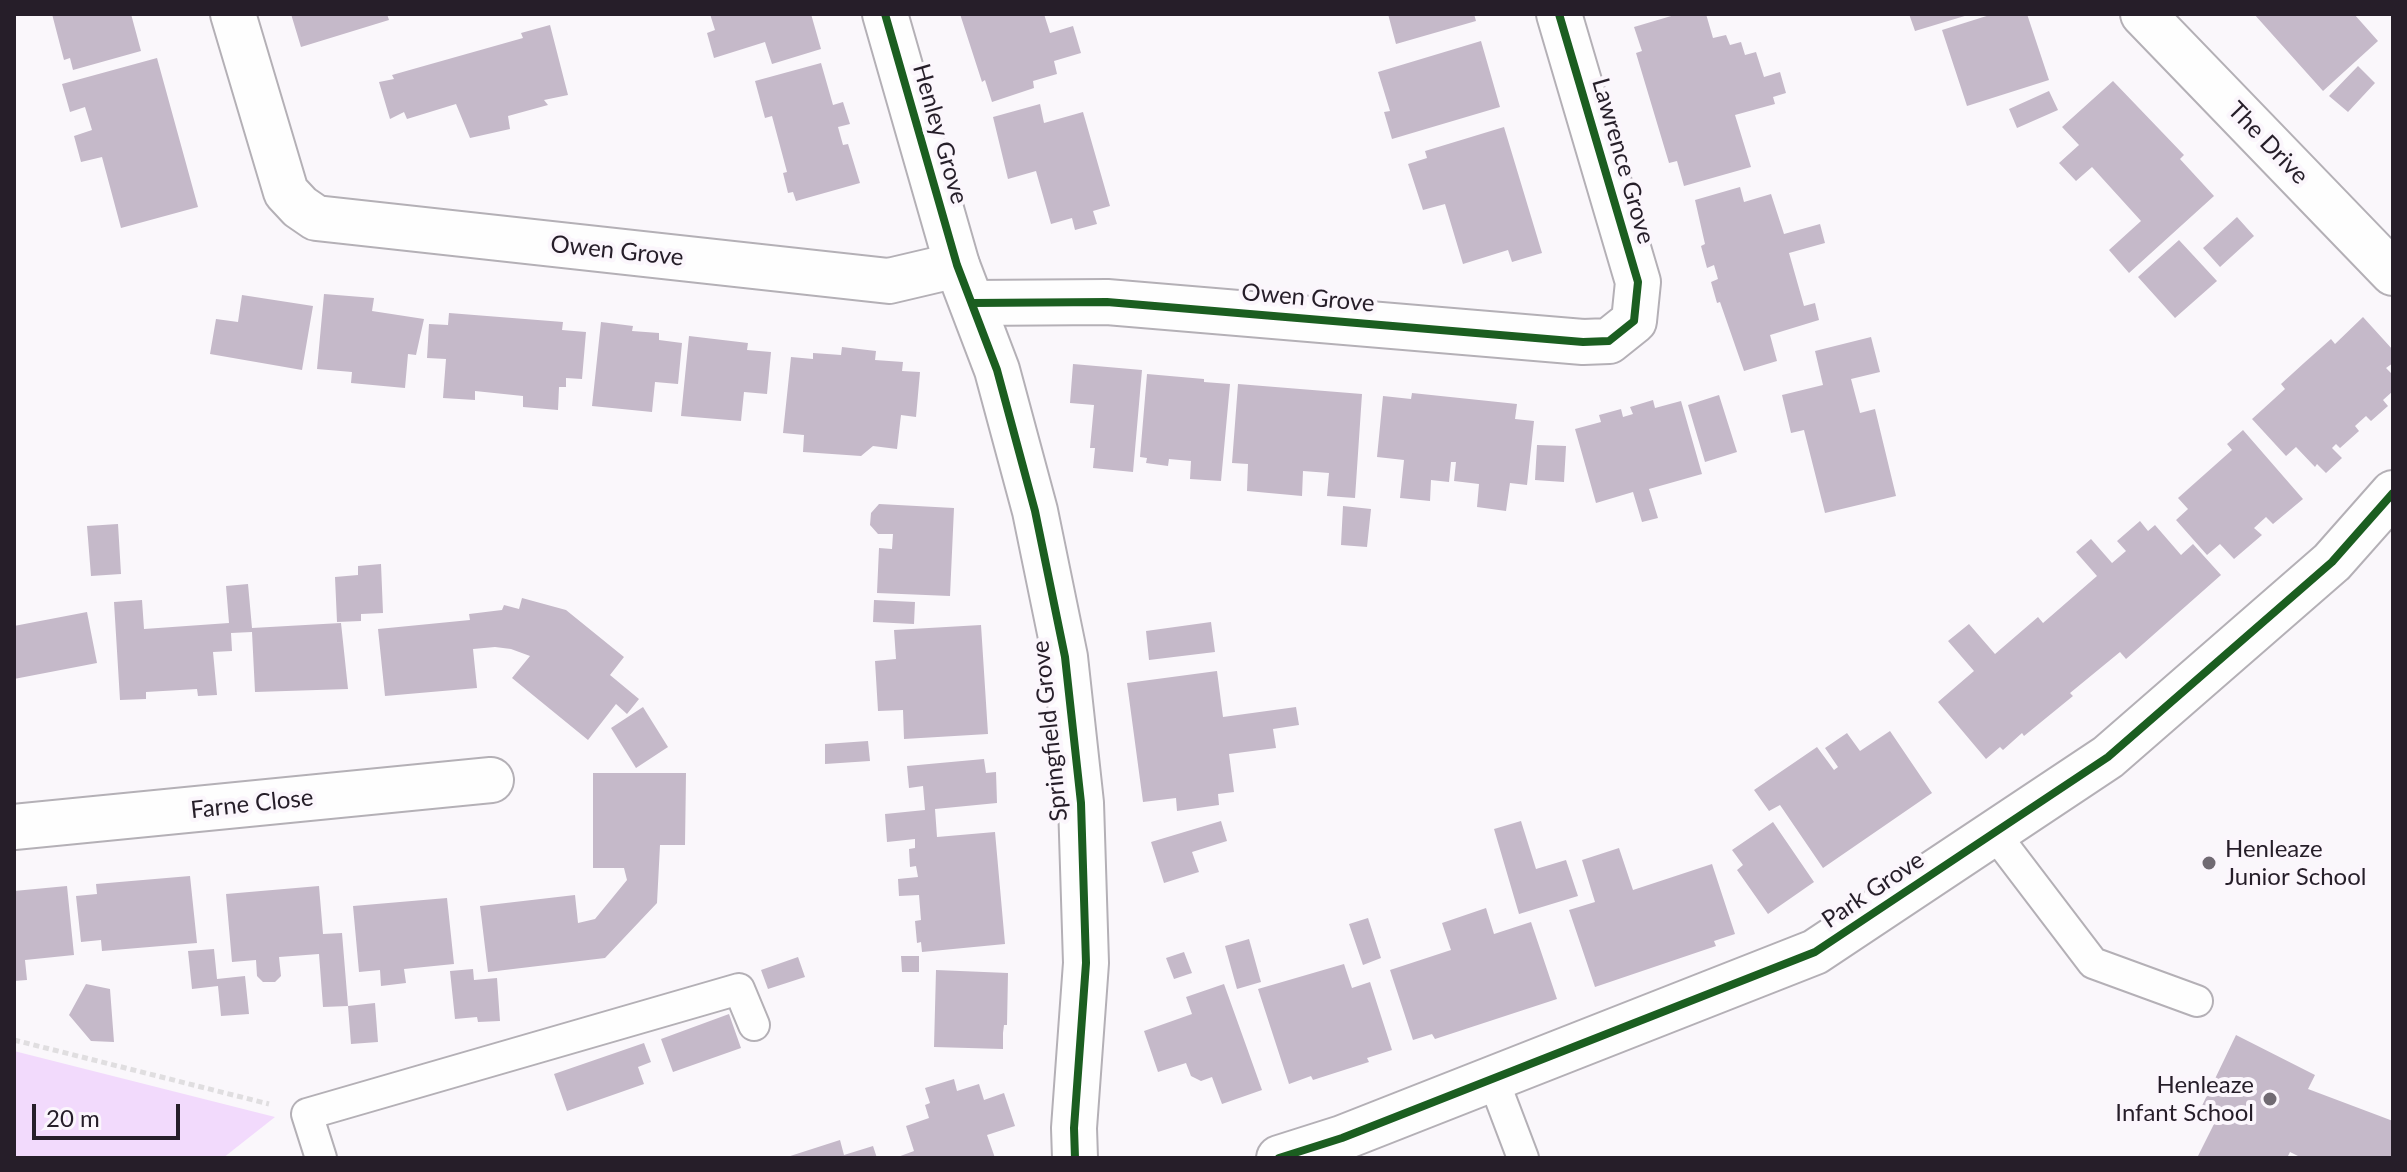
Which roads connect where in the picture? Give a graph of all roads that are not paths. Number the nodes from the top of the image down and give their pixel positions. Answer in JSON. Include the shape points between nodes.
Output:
{"nodes":[{"id":1,"x":233,"y":14,"type":"edge"},
{"id":2,"x":885,"y":14,"type":"edge"},
{"id":3,"x":1559,"y":14,"type":"edge"},
{"id":4,"x":2143,"y":14,"type":"edge"},
{"id":5,"x":2393,"y":273,"type":"edge"},
{"id":6,"x":964,"y":284,"type":"junction"},
{"id":7,"x":1634,"y":321,"type":"joint"},
{"id":8,"x":2393,"y":493,"type":"edge"},
{"id":9,"x":491,"y":780,"type":"dead end"},
{"id":10,"x":14,"y":827,"type":"edge"},
{"id":11,"x":1994,"y":833,"type":"junction"},
{"id":12,"x":2197,"y":1001,"type":"dead end"},
{"id":13,"x":754,"y":1025,"type":"dead end"},
{"id":14,"x":1493,"y":1079,"type":"junction"},
{"id":15,"x":321,"y":1158,"type":"edge"},
{"id":16,"x":1075,"y":1158,"type":"edge"},
{"id":17,"x":1279,"y":1158,"type":"edge"},
{"id":18,"x":1523,"y":1158,"type":"edge"}],
"edges":[{"from":1,"to":6,"type":"street","name":"Owen Grove","via":[[286,192],[316,218],[889,281]]},
{"from":2,"to":6,"type":"street","name":"Henley Grove"},
{"from":3,"to":7,"type":"street","name":"Lawrence Grove","via":[[1638,282]]},
{"from":4,"to":5,"type":"street","name":"The Drive"},
{"from":6,"to":7,"type":"street","name":"Owen Grove","via":[[1107,302],[1583,342],[1609,341]]},
{"from":6,"to":16,"type":"street","name":"Springfield Grove","via":[[997,370],[1035,511],[1065,657],[1081,803],[1086,963]]},
{"from":8,"to":11,"type":"street","name":"Park Grove","via":[[2332,562],[2108,757]]},
{"from":9,"to":10,"type":"street","name":"Farne Close"},
{"from":11,"to":12,"type":"lane","via":[[2093,963]]},
{"from":11,"to":14,"type":"street","name":"Park Grove","via":[[1815,952]]},
{"from":13,"to":15,"type":"lane","via":[[739,989],[307,1114]]},
{"from":14,"to":17,"type":"street","name":"Park Grove"},
{"from":14,"to":18,"type":"lane"}]}
